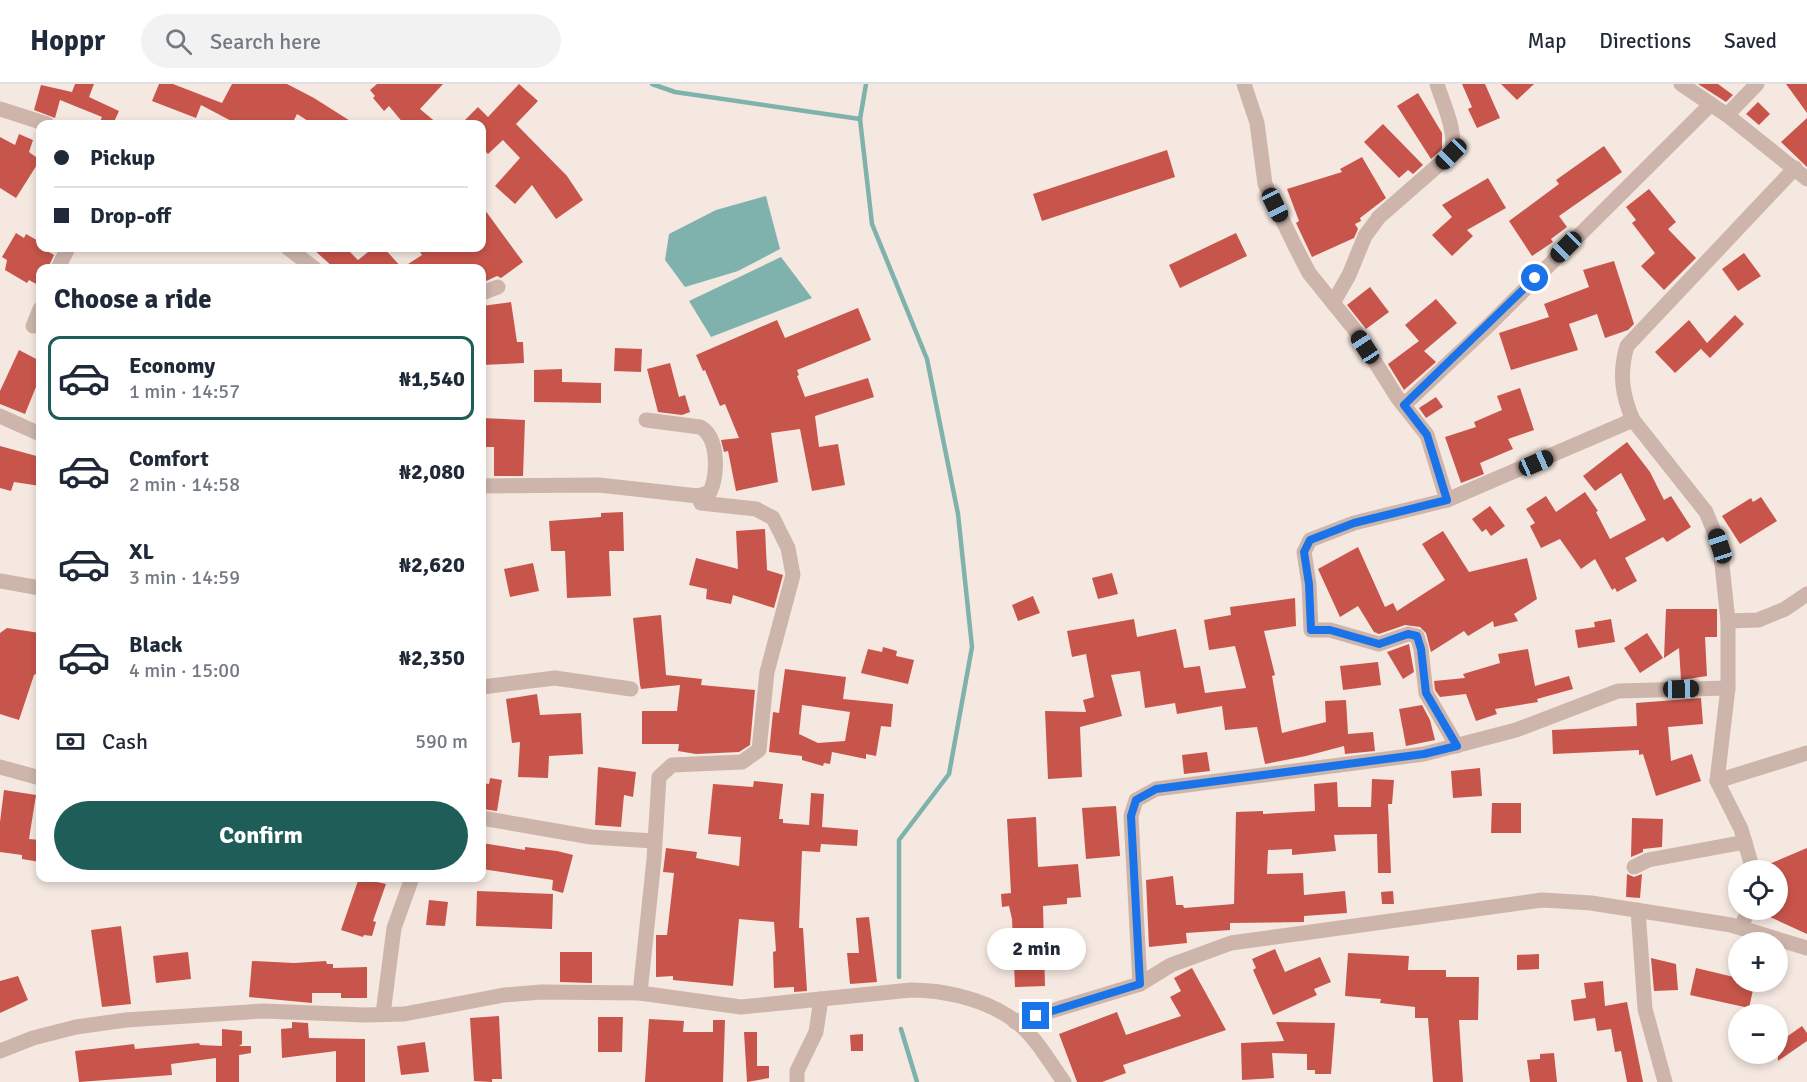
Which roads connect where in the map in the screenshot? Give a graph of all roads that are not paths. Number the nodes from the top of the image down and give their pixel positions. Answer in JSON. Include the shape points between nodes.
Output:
{"nodes":[{"id":1,"x":1244,"y":84,"type":"edge"},
{"id":2,"x":1437,"y":84,"type":"edge"},
{"id":3,"x":1681,"y":84,"type":"edge"},
{"id":4,"x":1757,"y":84,"type":"edge"},
{"id":5,"x":1711,"y":104,"type":"junction"},
{"id":6,"x":0,"y":109,"type":"edge"},
{"id":7,"x":1727,"y":115,"type":"junction"},
{"id":8,"x":36,"y":120,"type":"edge"},
{"id":9,"x":1801,"y":173,"type":"edge"},
{"id":10,"x":293,"y":252,"type":"edge"},
{"id":11,"x":309,"y":264,"type":"edge"},
{"id":12,"x":498,"y":287,"type":"dead end"},
{"id":13,"x":486,"y":292,"type":"edge"},
{"id":14,"x":1333,"y":303,"type":"junction"},
{"id":15,"x":36,"y":319,"type":"edge"},
{"id":16,"x":33,"y":326,"type":"dead end"},
{"id":17,"x":1404,"y":405,"type":"junction"},
{"id":18,"x":0,"y":416,"type":"edge"},
{"id":19,"x":646,"y":420,"type":"dead end"},
{"id":20,"x":1633,"y":420,"type":"junction"},
{"id":21,"x":36,"y":432,"type":"edge"},
{"id":22,"x":486,"y":486,"type":"edge"},
{"id":23,"x":698,"y":496,"type":"junction"},
{"id":24,"x":1447,"y":500,"type":"junction"},
{"id":25,"x":0,"y":581,"type":"edge"},
{"id":26,"x":36,"y":587,"type":"edge"},
{"id":27,"x":1807,"y":594,"type":"edge"},
{"id":28,"x":1728,"y":621,"type":"junction"},
{"id":29,"x":486,"y":687,"type":"edge"},
{"id":30,"x":1728,"y":688,"type":"junction"},
{"id":31,"x":631,"y":689,"type":"dead end"},
{"id":32,"x":1457,"y":746,"type":"junction"},
{"id":33,"x":1807,"y":753,"type":"edge"},
{"id":34,"x":0,"y":767,"type":"edge"},
{"id":35,"x":36,"y":777,"type":"edge"},
{"id":36,"x":1717,"y":781,"type":"junction"},
{"id":37,"x":486,"y":820,"type":"edge"},
{"id":38,"x":654,"y":841,"type":"junction"},
{"id":39,"x":1745,"y":842,"type":"junction"},
{"id":40,"x":1750,"y":860,"type":"edge"},
{"id":41,"x":1634,"y":867,"type":"dead end"},
{"id":42,"x":411,"y":882,"type":"edge"},
{"id":43,"x":1638,"y":910,"type":"junction"},
{"id":44,"x":1744,"y":920,"type":"edge"},
{"id":45,"x":1741,"y":927,"type":"junction"},
{"id":46,"x":1807,"y":948,"type":"edge"},
{"id":47,"x":1140,"y":984,"type":"junction"},
{"id":48,"x":640,"y":993,"type":"junction"},
{"id":49,"x":821,"y":999,"type":"junction"},
{"id":50,"x":383,"y":1014,"type":"junction"},
{"id":51,"x":1015,"y":1022,"type":"junction"},
{"id":52,"x":0,"y":1051,"type":"edge"},
{"id":53,"x":796,"y":1082,"type":"edge"},
{"id":54,"x":1064,"y":1082,"type":"edge"},
{"id":55,"x":1665,"y":1082,"type":"edge"}],
"edges":[{"from":1,"to":14,"type":"street","via":[[1257,123],[1266,184],[1309,273]]},
{"from":2,"to":14,"type":"street","via":[[1452,132],[1451,154],[1372,226]]},
{"from":3,"to":5,"type":"street"},
{"from":4,"to":7,"type":"street"},
{"from":5,"to":7,"type":"street"},
{"from":5,"to":17,"type":"street"},
{"from":6,"to":8,"type":"street"},
{"from":7,"to":9,"type":"street"},
{"from":9,"to":20,"type":"street","via":[[1627,346],[1622,389]]},
{"from":10,"to":11,"type":"street"},
{"from":12,"to":13,"type":"street"},
{"from":14,"to":17,"type":"street"},
{"from":15,"to":16,"type":"street"},
{"from":17,"to":24,"type":"street","via":[[1427,435]]},
{"from":18,"to":21,"type":"street"},
{"from":19,"to":23,"type":"street","via":[[707,431],[712,441],[714,480],[710,492]]},
{"from":20,"to":24,"type":"street"},
{"from":20,"to":28,"type":"street","via":[[1714,527],[1720,546]]},
{"from":22,"to":23,"type":"street","via":[[599,485]]},
{"from":23,"to":38,"type":"street","via":[[701,502],[756,509],[773,518],[788,548],[794,575],[768,672],[759,750],[742,762],[672,765],[664,769],[657,790]]},
{"from":24,"to":32,"type":"street","via":[[1354,523],[1310,540],[1304,552],[1311,630],[1330,630],[1379,644],[1408,634],[1417,636],[1426,693]]},
{"from":25,"to":26,"type":"street"},
{"from":27,"to":28,"type":"street","via":[[1758,620]]},
{"from":28,"to":30,"type":"street"},
{"from":29,"to":31,"type":"street","via":[[555,678]]},
{"from":30,"to":32,"type":"street","via":[[1618,691],[1516,730]]},
{"from":30,"to":36,"type":"street"},
{"from":32,"to":47,"type":"street","via":[[1424,754],[1156,789],[1136,800],[1131,816]]},
{"from":33,"to":36,"type":"street"},
{"from":34,"to":35,"type":"street"},
{"from":36,"to":39,"type":"street"},
{"from":37,"to":38,"type":"street","via":[[591,837]]},
{"from":38,"to":48,"type":"street"},
{"from":39,"to":40,"type":"street"},
{"from":39,"to":41,"type":"street","via":[[1648,860]]},
{"from":42,"to":50,"type":"street","via":[[394,928]]},
{"from":43,"to":45,"type":"street"},
{"from":43,"to":47,"type":"street","via":[[1542,900],[1258,938],[1231,943],[1171,965]]},
{"from":43,"to":55,"type":"street","via":[[1645,1009]]},
{"from":44,"to":45,"type":"street"},
{"from":45,"to":46,"type":"street"},
{"from":47,"to":51,"type":"street"},
{"from":48,"to":49,"type":"street","via":[[741,1007]]},
{"from":48,"to":50,"type":"street","via":[[513,994],[404,1014]]},
{"from":49,"to":51,"type":"street","via":[[938,990],[985,1006]]},
{"from":49,"to":53,"type":"street","via":[[816,1032],[796,1071]]},
{"from":50,"to":52,"type":"street","via":[[263,1011],[126,1020],[76,1027]]},
{"from":51,"to":54,"type":"street"}]}
